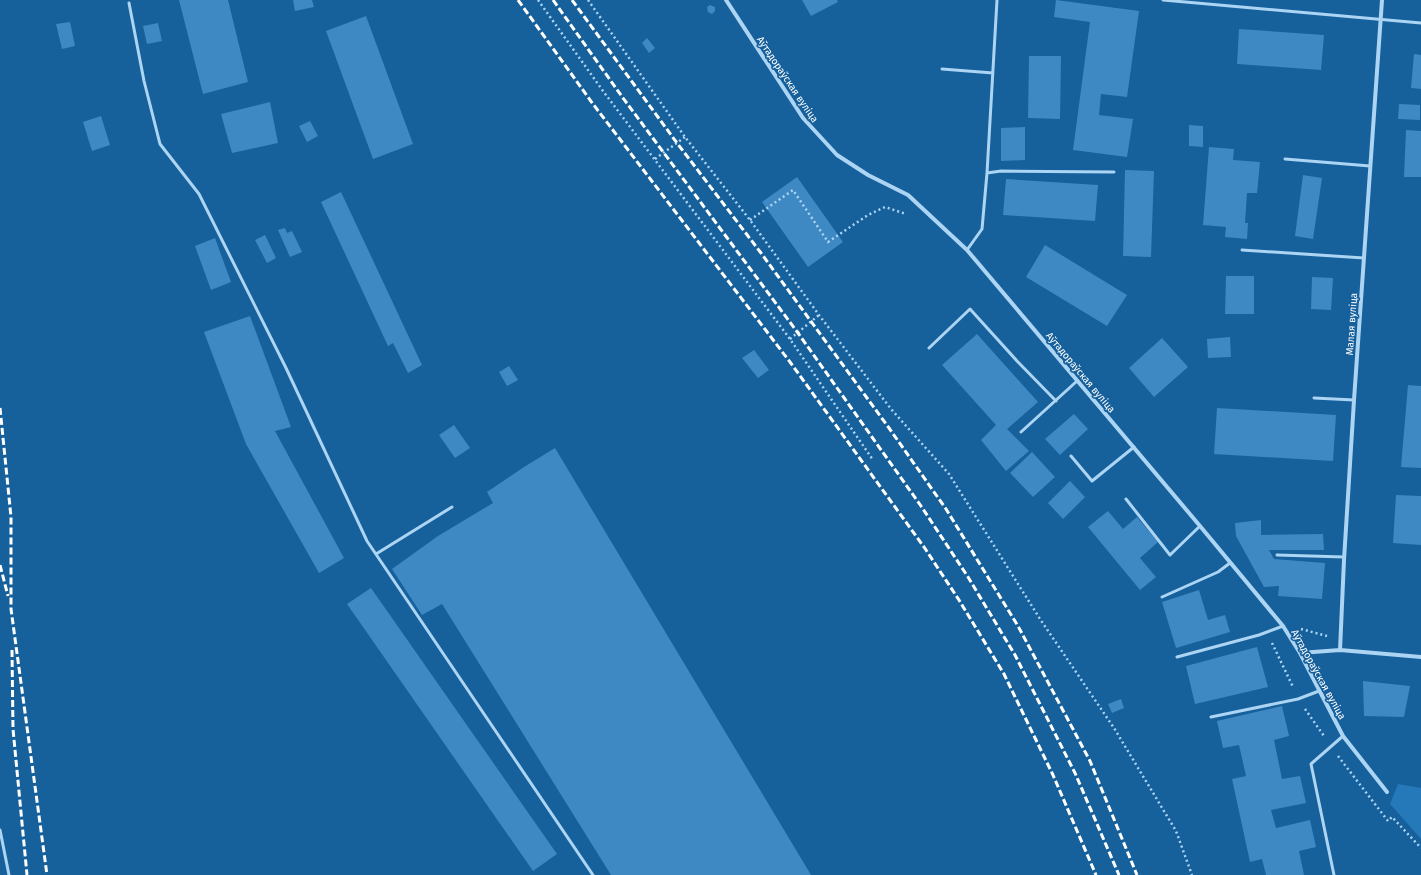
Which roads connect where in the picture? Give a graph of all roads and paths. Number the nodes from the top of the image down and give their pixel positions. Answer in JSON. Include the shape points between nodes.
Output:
{"nodes":[{"id":1,"x":538,"y":0,"type":"edge"},
{"id":2,"x":588,"y":0,"type":"edge"},
{"id":3,"x":726,"y":0,"type":"edge"},
{"id":4,"x":997,"y":0,"type":"edge"},
{"id":5,"x":1163,"y":0,"type":"edge"},
{"id":6,"x":1382,"y":0,"type":"edge"},
{"id":7,"x":129,"y":4,"type":"dead end"},
{"id":8,"x":1380,"y":20,"type":"junction"},
{"id":9,"x":1421,"y":23,"type":"edge"},
{"id":10,"x":942,"y":69,"type":"dead end"},
{"id":11,"x":993,"y":73,"type":"junction"},
{"id":12,"x":685,"y":137,"type":"junction"},
{"id":13,"x":655,"y":159,"type":"junction"},
{"id":14,"x":1285,"y":159,"type":"dead end"},
{"id":15,"x":1370,"y":166,"type":"junction"},
{"id":16,"x":1114,"y":172,"type":"dead end"},
{"id":17,"x":987,"y":173,"type":"junction"},
{"id":18,"x":868,"y":216,"type":"dead end"},
{"id":19,"x":750,"y":220,"type":"junction"},
{"id":20,"x":967,"y":250,"type":"junction"},
{"id":21,"x":1242,"y":250,"type":"dead end"},
{"id":22,"x":1364,"y":258,"type":"junction"},
{"id":23,"x":819,"y":315,"type":"junction"},
{"id":24,"x":790,"y":339,"type":"junction"},
{"id":25,"x":928,"y":348,"type":"dead end"},
{"id":26,"x":1077,"y":381,"type":"junction"},
{"id":27,"x":1314,"y":398,"type":"dead end"},
{"id":28,"x":1354,"y":400,"type":"junction"},
{"id":29,"x":1056,"y":401,"type":"junction"},
{"id":30,"x":1021,"y":432,"type":"dead end"},
{"id":31,"x":1134,"y":447,"type":"junction"},
{"id":32,"x":1071,"y":456,"type":"dead end"},
{"id":33,"x":872,"y":460,"type":"dead end"},
{"id":34,"x":1126,"y":499,"type":"dead end"},
{"id":35,"x":452,"y":507,"type":"dead end"},
{"id":36,"x":1200,"y":526,"type":"junction"},
{"id":37,"x":376,"y":554,"type":"junction"},
{"id":38,"x":1277,"y":555,"type":"dead end"},
{"id":39,"x":1344,"y":557,"type":"junction"},
{"id":40,"x":1230,"y":563,"type":"junction"},
{"id":41,"x":1162,"y":597,"type":"dead end"},
{"id":42,"x":1283,"y":626,"type":"junction"},
{"id":43,"x":1340,"y":650,"type":"junction"},
{"id":44,"x":1300,"y":653,"type":"junction"},
{"id":45,"x":1177,"y":657,"type":"dead end"},
{"id":46,"x":1421,"y":657,"type":"edge"},
{"id":47,"x":1319,"y":691,"type":"junction"},
{"id":48,"x":1211,"y":717,"type":"dead end"},
{"id":49,"x":1344,"y":736,"type":"junction"},
{"id":50,"x":1387,"y":792,"type":"dead end"},
{"id":51,"x":0,"y":830,"type":"edge"},
{"id":52,"x":9,"y":875,"type":"edge"},
{"id":53,"x":593,"y":875,"type":"edge"},
{"id":54,"x":1192,"y":875,"type":"edge"},
{"id":55,"x":1334,"y":875,"type":"edge"}],
"edges":[{"from":1,"to":13,"type":"path"},
{"from":2,"to":12,"type":"path"},
{"from":3,"to":20,"type":"street","name":"Аўтадораўская вуліца","via":[[803,118],[837,155],[868,175],[908,195]]},
{"from":4,"to":11,"type":"lane"},
{"from":5,"to":8,"type":"lane"},
{"from":6,"to":8,"type":"street","name":"Малая вуліца"},
{"from":7,"to":37,"type":"lane","via":[[144,81],[160,144],[199,194],[286,368],[367,541]]},
{"from":8,"to":9,"type":"lane"},
{"from":8,"to":15,"type":"street","name":"Малая вуліца"},
{"from":10,"to":11,"type":"lane"},
{"from":11,"to":17,"type":"lane"},
{"from":12,"to":13,"type":"path"},
{"from":12,"to":19,"type":"path"},
{"from":13,"to":24,"type":"path"},
{"from":14,"to":15,"type":"lane"},
{"from":15,"to":22,"type":"street","name":"Малая вуліца"},
{"from":16,"to":17,"type":"lane"},
{"from":17,"to":20,"type":"lane","via":[[982,229]]},
{"from":18,"to":19,"type":"path","via":[[828,242],[793,190]]},
{"from":19,"to":23,"type":"path"},
{"from":20,"to":26,"type":"street","name":"Аўтадораўская вуліца"},
{"from":21,"to":22,"type":"lane"},
{"from":22,"to":28,"type":"street","name":"Малая вуліца"},
{"from":23,"to":24,"type":"path"},
{"from":23,"to":54,"type":"path","via":[[891,409],[949,474],[1040,619],[1114,728],[1176,831]]},
{"from":24,"to":33,"type":"path"},
{"from":25,"to":29,"type":"lane","via":[[970,309]]},
{"from":26,"to":29,"type":"lane"},
{"from":26,"to":31,"type":"street","name":"Аўтадораўская вуліца"},
{"from":27,"to":28,"type":"lane"},
{"from":28,"to":39,"type":"street","name":"Малая вуліца"},
{"from":29,"to":30,"type":"lane"},
{"from":31,"to":32,"type":"lane","via":[[1092,481]]},
{"from":31,"to":36,"type":"street","name":"Аўтадораўская вуліца"},
{"from":34,"to":36,"type":"lane","via":[[1170,555]]},
{"from":35,"to":37,"type":"lane"},
{"from":36,"to":40,"type":"street","name":"Аўтадораўская вуліца"},
{"from":37,"to":53,"type":"lane"},
{"from":38,"to":39,"type":"lane"},
{"from":39,"to":43,"type":"street","name":"Малая вуліца"},
{"from":40,"to":41,"type":"lane","via":[[1218,572]]},
{"from":40,"to":42,"type":"street","name":"Аўтадораўская вуліца"},
{"from":42,"to":44,"type":"street","name":"Аўтадораўская вуліца"},
{"from":42,"to":45,"type":"lane"},
{"from":43,"to":44,"type":"street"},
{"from":43,"to":46,"type":"street"},
{"from":44,"to":47,"type":"street","name":"Аўтадораўская вуліца"},
{"from":47,"to":48,"type":"lane","via":[[1298,699]]},
{"from":47,"to":49,"type":"street","name":"Аўтадораўская вуліца"},
{"from":49,"to":50,"type":"street","name":"Аўтадораўская вуліца"},
{"from":49,"to":55,"type":"lane","via":[[1311,764]]},
{"from":51,"to":52,"type":"lane"}]}
